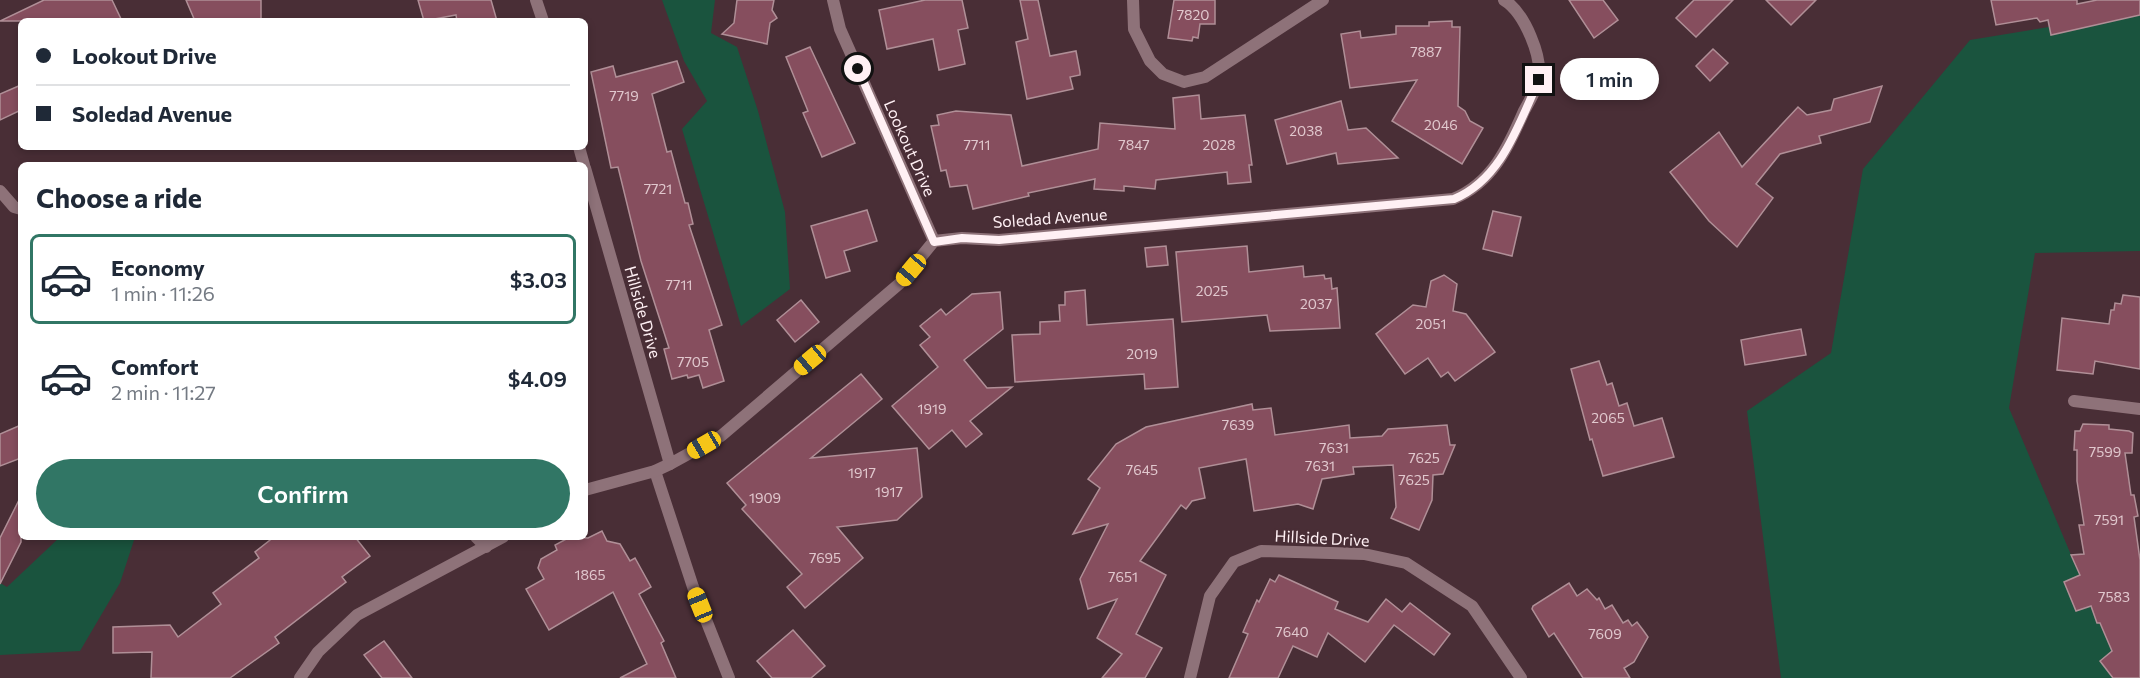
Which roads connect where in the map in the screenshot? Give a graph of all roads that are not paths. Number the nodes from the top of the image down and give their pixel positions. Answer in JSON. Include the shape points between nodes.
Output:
{"nodes":[{"id":1,"x":537,"y":0,"type":"edge"},
{"id":2,"x":832,"y":0,"type":"edge"},
{"id":3,"x":1133,"y":0,"type":"edge"},
{"id":4,"x":1323,"y":0,"type":"edge"},
{"id":5,"x":1504,"y":0,"type":"edge"},
{"id":6,"x":542,"y":18,"type":"edge"},
{"id":7,"x":588,"y":177,"type":"edge"},
{"id":8,"x":0,"y":191,"type":"edge"},
{"id":9,"x":18,"y":208,"type":"edge"},
{"id":10,"x":934,"y":242,"type":"junction"},
{"id":11,"x":2074,"y":401,"type":"dead end"},
{"id":12,"x":2140,"y":409,"type":"edge"},
{"id":13,"x":670,"y":464,"type":"junction"},
{"id":14,"x":655,"y":471,"type":"junction"},
{"id":15,"x":588,"y":489,"type":"edge"},
{"id":16,"x":479,"y":540,"type":"edge"},
{"id":17,"x":498,"y":540,"type":"edge"},
{"id":18,"x":486,"y":547,"type":"junction"},
{"id":19,"x":300,"y":678,"type":"edge"},
{"id":20,"x":729,"y":678,"type":"edge"},
{"id":21,"x":1190,"y":678,"type":"edge"},
{"id":22,"x":1521,"y":678,"type":"edge"}],
"edges":[{"from":1,"to":6,"type":"street"},
{"from":2,"to":10,"type":"street","name":"Lookout Drive","via":[[840,29]]},
{"from":3,"to":4,"type":"street","via":[[1134,29],[1150,61],[1163,74],[1184,81],[1205,77]]},
{"from":5,"to":10,"type":"street","name":"Soledad Avenue","via":[[1512,5],[1536,44],[1539,80],[1498,163],[1472,191],[1454,199],[999,240],[962,238]]},
{"from":7,"to":13,"type":"street","name":"Hillside Drive"},
{"from":8,"to":9,"type":"street"},
{"from":10,"to":13,"type":"street","via":[[899,284],[721,435]]},
{"from":11,"to":12,"type":"street"},
{"from":13,"to":14,"type":"street"},
{"from":14,"to":15,"type":"street"},
{"from":14,"to":20,"type":"street","via":[[693,587]]},
{"from":16,"to":18,"type":"street"},
{"from":17,"to":18,"type":"street"},
{"from":18,"to":19,"type":"street","via":[[357,615],[318,652]]},
{"from":21,"to":22,"type":"street","name":"Hillside Drive","via":[[1210,596],[1234,562],[1261,551],[1329,551],[1406,564],[1472,606]]}]}
